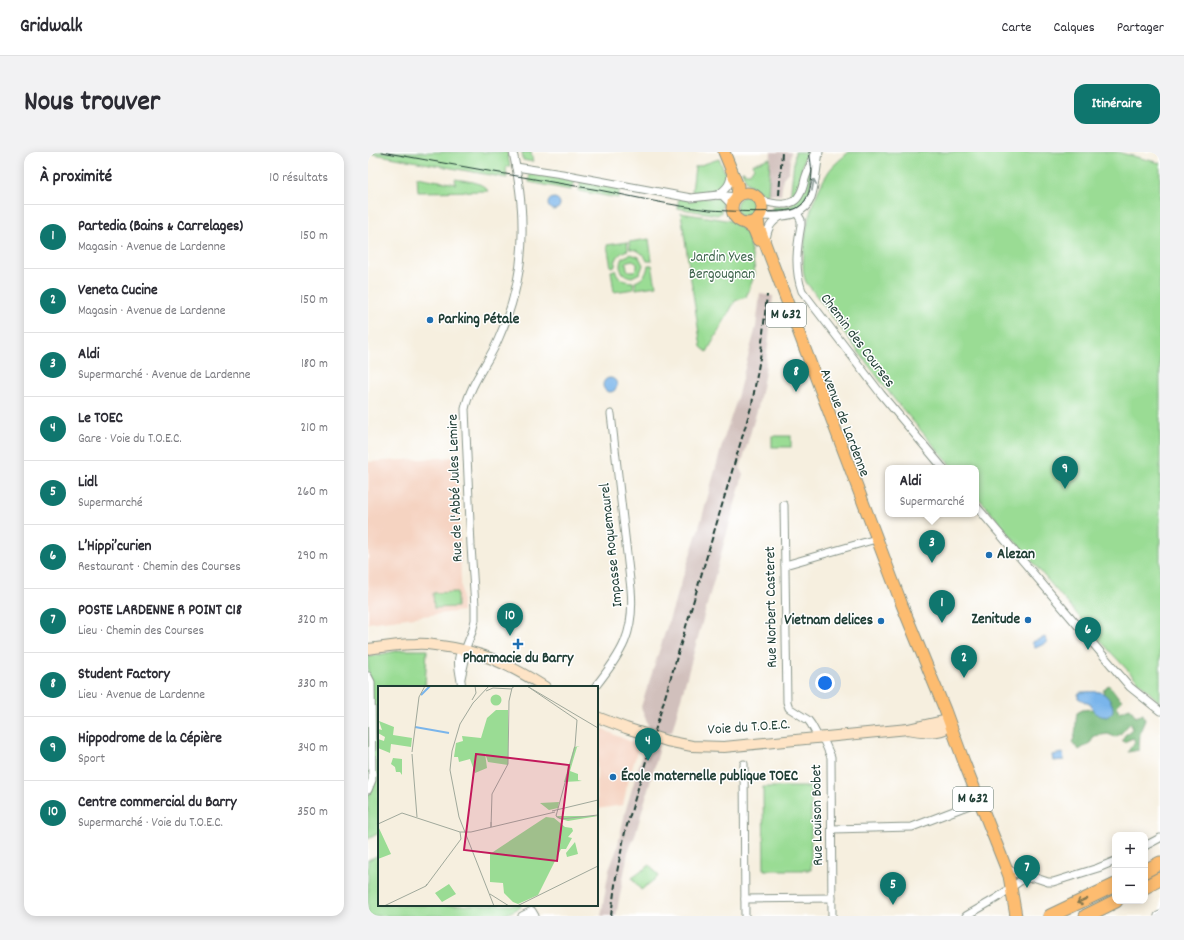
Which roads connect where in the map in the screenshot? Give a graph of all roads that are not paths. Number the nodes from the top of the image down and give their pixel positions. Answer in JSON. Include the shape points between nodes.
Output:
{"nodes":[{"id":1,"x":513,"y":152,"type":"edge"},
{"id":2,"x":724,"y":152,"type":"edge"},
{"id":3,"x":730,"y":152,"type":"edge"},
{"id":4,"x":818,"y":152,"type":"edge"},
{"id":5,"x":516,"y":167,"type":"junction"},
{"id":6,"x":730,"y":169,"type":"junction"},
{"id":7,"x":721,"y":195,"type":"junction"},
{"id":8,"x":738,"y":198,"type":"junction"},
{"id":9,"x":760,"y":200,"type":"junction"},
{"id":10,"x":797,"y":213,"type":"junction"},
{"id":11,"x":781,"y":216,"type":"junction"},
{"id":12,"x":759,"y":217,"type":"junction"},
{"id":13,"x":746,"y":223,"type":"junction"},
{"id":14,"x":766,"y":246,"type":"junction"},
{"id":15,"x":611,"y":414,"type":"dead end"},
{"id":16,"x":940,"y":465,"type":"edge"},
{"id":17,"x":784,"y":505,"type":"dead end"},
{"id":18,"x":979,"y":510,"type":"edge"},
{"id":19,"x":875,"y":540,"type":"junction"},
{"id":20,"x":785,"y":565,"type":"junction"},
{"id":21,"x":368,"y":649,"type":"edge"},
{"id":22,"x":465,"y":650,"type":"junction"},
{"id":23,"x":368,"y":676,"type":"edge"},
{"id":24,"x":462,"y":686,"type":"edge"},
{"id":25,"x":543,"y":686,"type":"edge"},
{"id":26,"x":596,"y":686,"type":"edge"},
{"id":27,"x":789,"y":708,"type":"joint"},
{"id":28,"x":1160,"y":711,"type":"edge"},
{"id":29,"x":598,"y":717,"type":"edge"},
{"id":30,"x":946,"y":724,"type":"junction"},
{"id":31,"x":820,"y":738,"type":"junction"},
{"id":32,"x":744,"y":764,"type":"dead end"},
{"id":33,"x":368,"y":790,"type":"edge"},
{"id":34,"x":977,"y":802,"type":"junction"},
{"id":35,"x":832,"y":829,"type":"junction"},
{"id":36,"x":1160,"y":838,"type":"edge"},
{"id":37,"x":1148,"y":844,"type":"edge"},
{"id":38,"x":1112,"y":862,"type":"edge"},
{"id":39,"x":1160,"y":863,"type":"edge"},
{"id":40,"x":1148,"y":869,"type":"edge"},
{"id":41,"x":1033,"y":878,"type":"junction"},
{"id":42,"x":1008,"y":879,"type":"junction"},
{"id":43,"x":1160,"y":879,"type":"edge"},
{"id":44,"x":1148,"y":885,"type":"edge"},
{"id":45,"x":1112,"y":886,"type":"edge"},
{"id":46,"x":832,"y":898,"type":"junction"},
{"id":47,"x":745,"y":899,"type":"junction"},
{"id":48,"x":1112,"y":903,"type":"edge"},
{"id":49,"x":532,"y":911,"type":"edge"},
{"id":50,"x":522,"y":916,"type":"edge"},
{"id":51,"x":745,"y":916,"type":"edge"},
{"id":52,"x":832,"y":916,"type":"edge"},
{"id":53,"x":966,"y":916,"type":"edge"},
{"id":54,"x":1016,"y":916,"type":"edge"},
{"id":55,"x":1050,"y":916,"type":"edge"},
{"id":56,"x":1086,"y":916,"type":"edge"}],
"edges":[{"from":1,"to":5,"type":"street","name":"Rue de l'Abbé Jules Lemire"},
{"from":2,"to":6,"type":"main road"},
{"from":3,"to":8,"type":"main road","via":[[741,182]]},
{"from":4,"to":9,"type":"street","via":[[795,200],[782,204]]},
{"from":10,"to":4,"type":"street","one_way":true,"via":[[810,200]]},
{"from":5,"to":7,"type":"street","via":[[691,198]]},
{"from":5,"to":22,"type":"street","name":"Rue de l'Abbé Jules Lemire","via":[[522,226],[518,273],[499,337],[469,394],[465,408],[475,620]]},
{"from":6,"to":7,"type":"street","via":[[730,182]]},
{"from":6,"to":8,"type":"main road","via":[[738,186]]},
{"from":7,"to":8,"type":"street"},
{"from":8,"to":9,"type":"main road","via":[[756,195]]},
{"from":8,"to":13,"type":"main road","via":[[732,210],[736,218]]},
{"from":9,"to":12,"type":"main road","via":[[763,208]]},
{"from":10,"to":11,"type":"street"},
{"from":10,"to":16,"type":"street","name":"Chemin des Courses","via":[[801,220],[797,274],[802,291],[881,394]]},
{"from":11,"to":12,"type":"street"},
{"from":11,"to":14,"type":"street","via":[[768,227]]},
{"from":12,"to":13,"type":"main road","via":[[754,222]]},
{"from":12,"to":14,"type":"main road","name":"Avenue de Lardenne","number":"M 632","via":[[759,227]]},
{"from":13,"to":19,"type":"main road","name":"Avenue de Lardenne","number":"M 632","via":[[754,232]]},
{"from":14,"to":19,"type":"main road","name":"Avenue de Lardenne","number":"M 632"},
{"from":15,"to":26,"type":"street","name":"Impasse Roquemaurel","via":[[632,611],[625,643]]},
{"from":17,"to":20,"type":"street","name":"Rue Norbert Casteret"},
{"from":18,"to":28,"type":"street","via":[[1130,686]]},
{"from":19,"to":20,"type":"street"},
{"from":19,"to":30,"type":"main road","name":"Avenue de Lardenne","number":"M 632"},
{"from":20,"to":27,"type":"street","name":"Rue Norbert Casteret","via":[[786,694]]},
{"from":21,"to":22,"type":"street","via":[[418,644]]},
{"from":22,"to":24,"type":"street","name":"Rue de l'Abbé Jules Lemire","via":[[459,659]]},
{"from":22,"to":25,"type":"street","via":[[522,672]]},
{"from":23,"to":33,"type":"street","via":[[371,682],[372,767],[372,780]]},
{"from":27,"to":31,"type":"street","name":"Rue Louison Bobet","via":[[808,720]]},
{"from":29,"to":31,"type":"street","name":"Voie du T.O.E.C.","via":[[648,736],[692,746],[724,747]]},
{"from":30,"to":31,"type":"street","name":"Voie du T.O.E.C."},
{"from":30,"to":34,"type":"main road","name":"Avenue de Lardenne","number":"M 632"},
{"from":31,"to":35,"type":"street","name":"Rue Louison Bobet","via":[[831,757]]},
{"from":32,"to":47,"type":"street"},
{"from":34,"to":35,"type":"street","via":[[912,827]]},
{"from":34,"to":42,"type":"main road","name":"Avenue de Lardenne","number":"M 632"},
{"from":35,"to":46,"type":"street","name":"Rue Louison Bobet"},
{"from":36,"to":37,"type":"street"},
{"from":38,"to":41,"type":"street","via":[[1053,882]]},
{"from":39,"to":40,"type":"highway"},
{"from":41,"to":42,"type":"street"},
{"from":41,"to":42,"type":"street","via":[[1027,875]]},
{"from":42,"to":53,"type":"street","via":[[997,898]]},
{"from":42,"to":54,"type":"main road","name":"Avenue de Lardenne"},
{"from":43,"to":44,"type":"highway"},
{"from":45,"to":55,"type":"highway","one_way":true},
{"from":46,"to":47,"type":"street"},
{"from":46,"to":52,"type":"street","name":"Rue Louison Bobet"},
{"from":47,"to":51,"type":"street"},
{"from":48,"to":56,"type":"highway"},
{"from":49,"to":50,"type":"street"}]}
